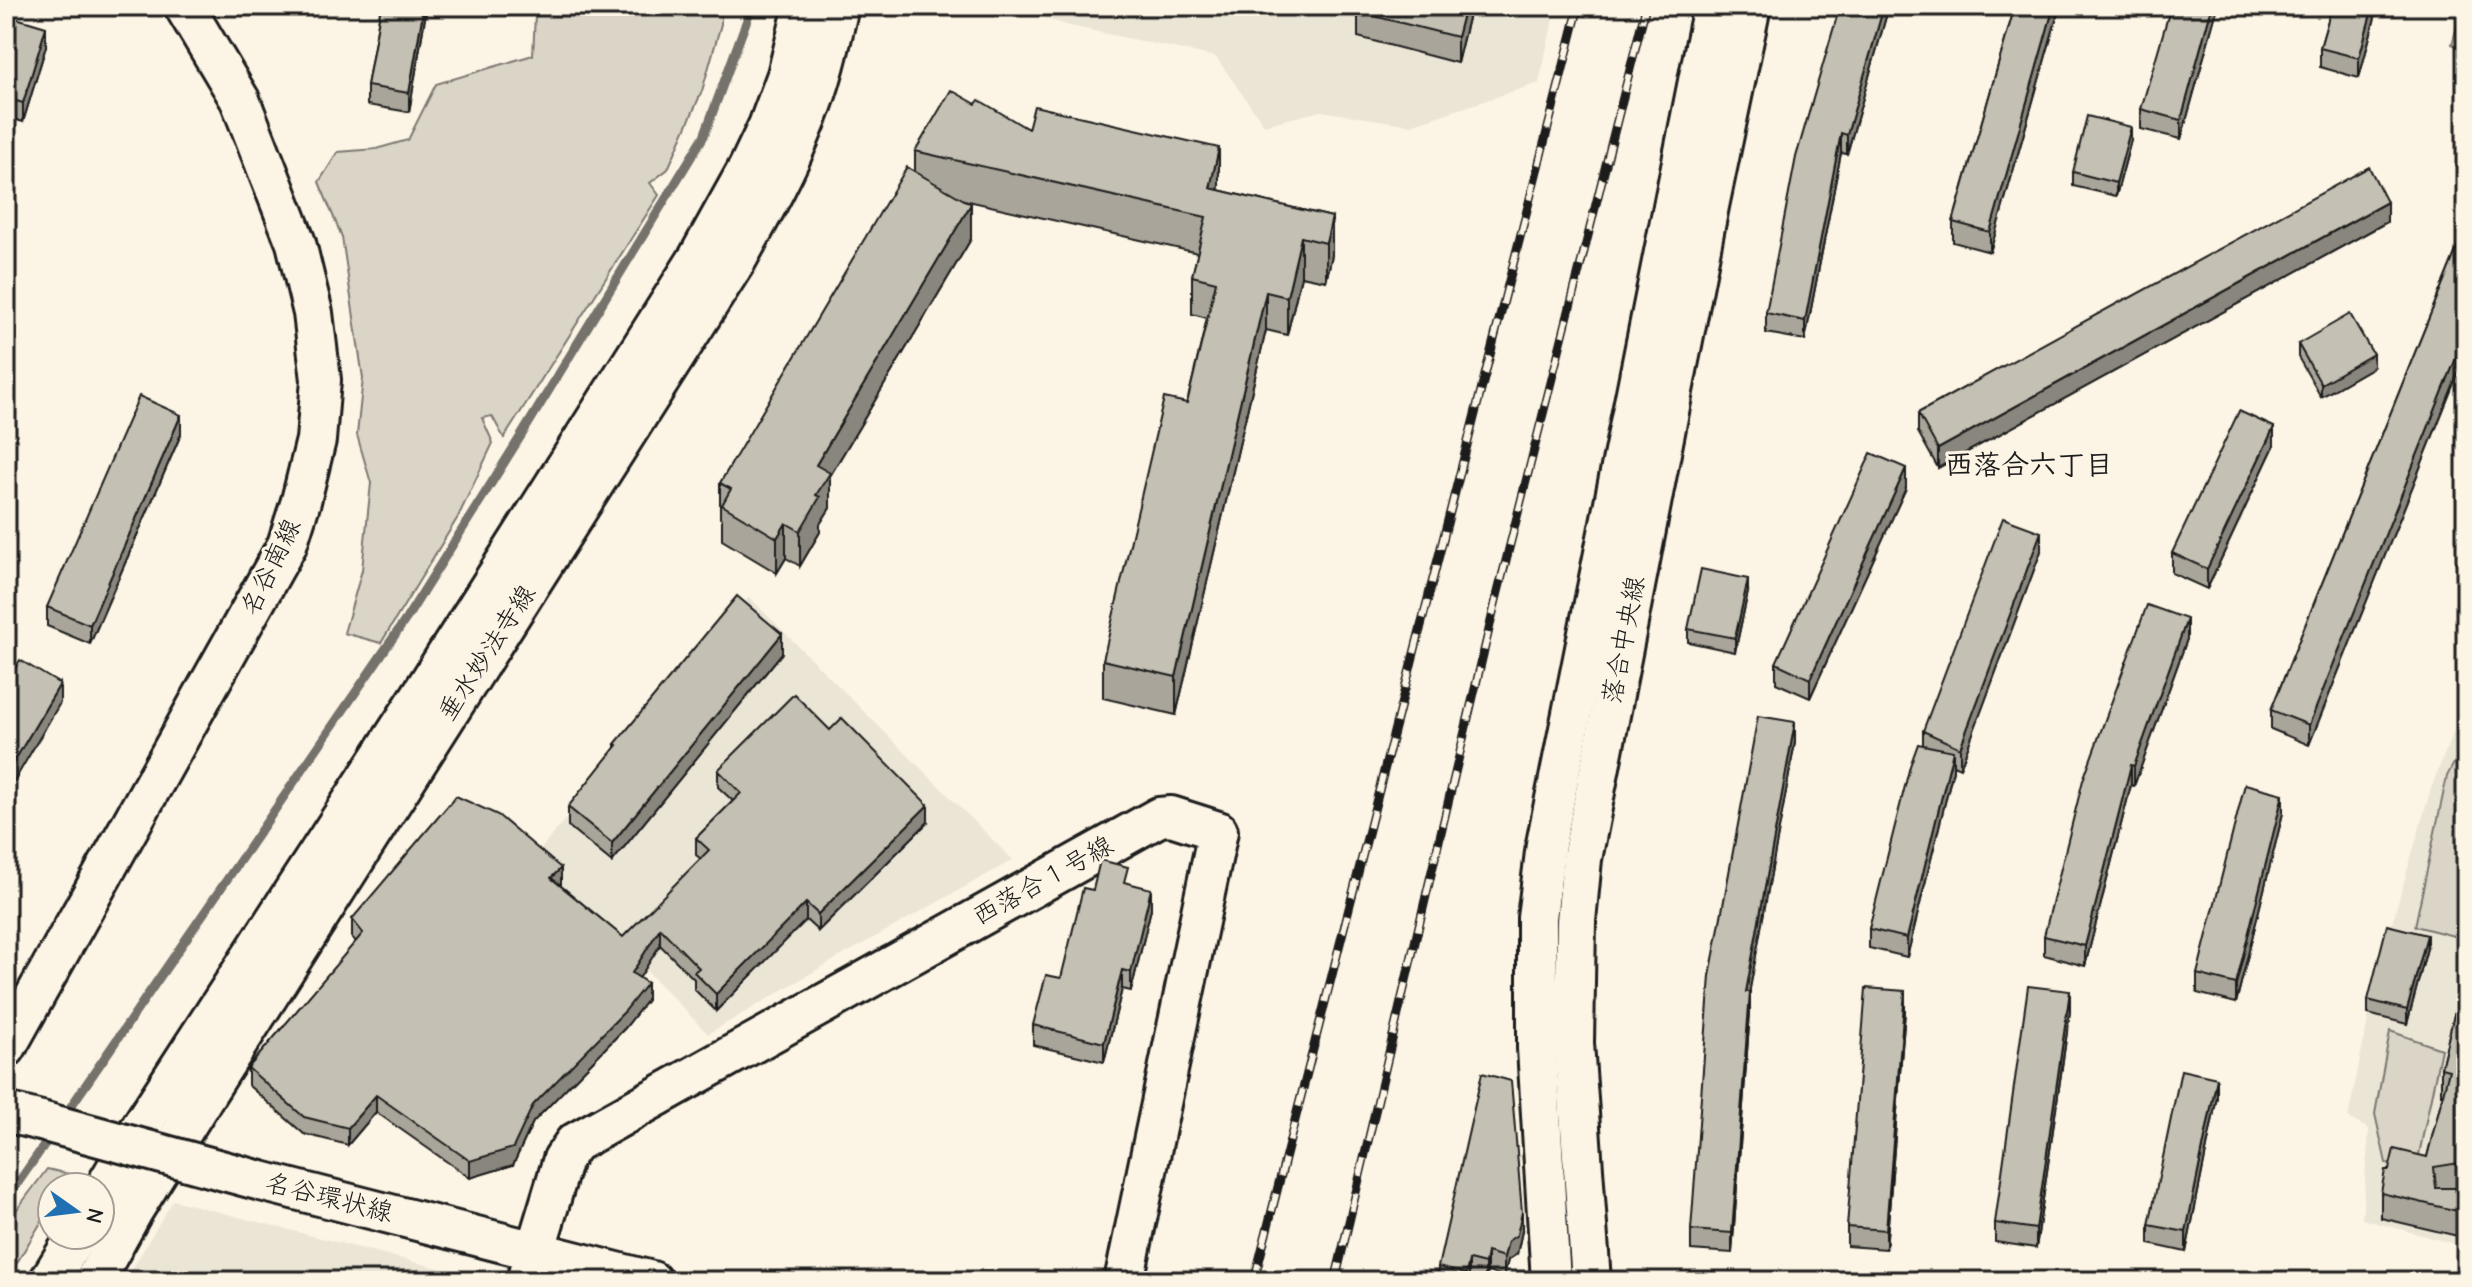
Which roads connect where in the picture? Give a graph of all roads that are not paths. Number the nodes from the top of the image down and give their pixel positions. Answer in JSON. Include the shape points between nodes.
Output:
{"nodes":[{"id":1,"x":184,"y":6,"type":"edge"},
{"id":2,"x":804,"y":6,"type":"edge"},
{"id":3,"x":839,"y":6,"type":"edge"},
{"id":4,"x":1713,"y":6,"type":"edge"},
{"id":5,"x":1751,"y":6,"type":"edge"},
{"id":6,"x":6,"y":1048,"type":"edge"},
{"id":7,"x":23,"y":1117,"type":"edge"},
{"id":8,"x":115,"y":1171,"type":"edge"},
{"id":9,"x":67,"y":1251,"type":"edge"},
{"id":10,"x":531,"y":1266,"type":"edge"},
{"id":11,"x":49,"y":1281,"type":"edge"},
{"id":12,"x":94,"y":1281,"type":"edge"},
{"id":13,"x":652,"y":1281,"type":"edge"},
{"id":14,"x":1124,"y":1281,"type":"edge"},
{"id":15,"x":1551,"y":1281,"type":"edge"},
{"id":16,"x":1591,"y":1281,"type":"edge"}],
"edges":[{"from":1,"to":6,"type":"street","name":"名谷南線","via":[[240,100],[296,243],[313,313],[321,380],[316,440],[287,545]]},
{"from":2,"to":8,"type":"street","name":"垂水妙法寺線","via":[[768,126],[698,258]]},
{"from":3,"to":12,"type":"street","name":"垂水妙法寺線","via":[[806,123],[736,261],[204,1097]]},
{"from":4,"to":15,"type":"street","name":"落合中央線","via":[[1546,844],[1537,918],[1537,1048]]},
{"from":5,"to":16,"type":"street","name":"落合中央線","via":[[1582,859],[1574,1043]]},
{"from":7,"to":10,"type":"street","name":"名谷環状線","bridge":true,"via":[[261,1181]]},
{"from":9,"to":11,"type":"street"},
{"from":10,"to":13,"type":"street","name":"名谷環状線"},
{"from":10,"to":14,"type":"street","name":"西落合１号線","via":[[563,1159],[574,1143],[1131,832],[1171,816],[1218,831]]}]}
